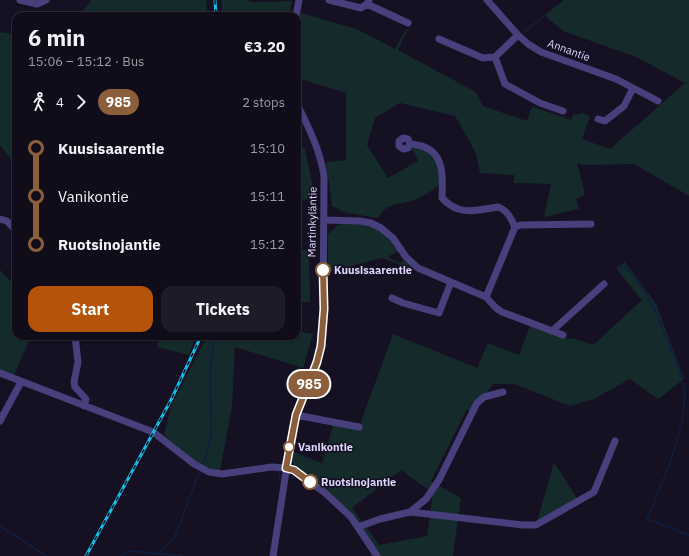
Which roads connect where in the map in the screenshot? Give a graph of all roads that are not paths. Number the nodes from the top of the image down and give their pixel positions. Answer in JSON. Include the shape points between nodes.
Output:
{"nodes":[{"id":1,"x":20,"y":0,"type":"edge"},
{"id":2,"x":46,"y":0,"type":"edge"},
{"id":3,"x":300,"y":0,"type":"edge"},
{"id":4,"x":329,"y":0,"type":"edge"},
{"id":5,"x":487,"y":0,"type":"edge"},
{"id":6,"x":368,"y":2,"type":"edge"},
{"id":7,"x":296,"y":12,"type":"edge"},
{"id":8,"x":408,"y":22,"type":"dead end"},
{"id":9,"x":518,"y":35,"type":"junction"},
{"id":10,"x":439,"y":39,"type":"dead end"},
{"id":11,"x":495,"y":57,"type":"junction"},
{"id":12,"x":633,"y":88,"type":"junction"},
{"id":13,"x":658,"y":101,"type":"dead end"},
{"id":14,"x":563,"y":111,"type":"dead end"},
{"id":15,"x":301,"y":112,"type":"edge"},
{"id":16,"x":598,"y":119,"type":"dead end"},
{"id":17,"x":410,"y":144,"type":"dead end"},
{"id":18,"x":0,"y":219,"type":"edge"},
{"id":19,"x":324,"y":220,"type":"junction"},
{"id":20,"x":591,"y":224,"type":"dead end"},
{"id":21,"x":12,"y":227,"type":"edge"},
{"id":22,"x":515,"y":227,"type":"junction"},
{"id":23,"x":451,"y":282,"type":"junction"},
{"id":24,"x":604,"y":284,"type":"dead end"},
{"id":25,"x":486,"y":296,"type":"junction"},
{"id":26,"x":392,"y":298,"type":"dead end"},
{"id":27,"x":552,"y":331,"type":"junction"},
{"id":28,"x":563,"y":336,"type":"dead end"},
{"id":29,"x":75,"y":340,"type":"edge"},
{"id":30,"x":0,"y":373,"type":"edge"},
{"id":31,"x":21,"y":382,"type":"junction"},
{"id":32,"x":503,"y":392,"type":"dead end"},
{"id":33,"x":84,"y":406,"type":"junction"},
{"id":34,"x":296,"y":415,"type":"junction"},
{"id":35,"x":0,"y":421,"type":"edge"},
{"id":36,"x":359,"y":427,"type":"dead end"},
{"id":37,"x":616,"y":441,"type":"dead end"},
{"id":38,"x":286,"y":468,"type":"junction"},
{"id":39,"x":410,"y":512,"type":"junction"},
{"id":40,"x":358,"y":527,"type":"junction"},
{"id":41,"x":273,"y":556,"type":"edge"},
{"id":42,"x":377,"y":556,"type":"edge"}],
"edges":[{"from":1,"to":2,"type":"street","via":[[37,4]]},
{"from":3,"to":7,"type":"street"},
{"from":4,"to":6,"type":"street","via":[[361,8]]},
{"from":5,"to":9,"type":"street","name":"Annantie"},
{"from":6,"to":8,"type":"street"},
{"from":9,"to":11,"type":"street"},
{"from":9,"to":12,"type":"street","name":"Annantie","via":[[541,52],[616,79]]},
{"from":10,"to":11,"type":"street","via":[[483,58]]},
{"from":11,"to":14,"type":"street","via":[[505,84],[540,103]]},
{"from":12,"to":13,"type":"street","name":"Annantie"},
{"from":12,"to":16,"type":"street","via":[[624,106],[605,121]]},
{"from":15,"to":19,"type":"street","name":"Martinkyläntie","via":[[321,158],[324,176]]},
{"from":17,"to":22,"type":"street","via":[[424,146],[435,154],[443,175],[442,198],[447,203],[466,212],[502,209],[510,216]]},
{"from":18,"to":21,"type":"street","via":[[7,221]]},
{"from":19,"to":23,"type":"street","via":[[371,223],[388,234],[412,264]]},
{"from":19,"to":34,"type":"street","name":"Martinkyläntie","via":[[323,330],[317,362]]},
{"from":20,"to":22,"type":"street"},
{"from":22,"to":25,"type":"street"},
{"from":23,"to":25,"type":"street"},
{"from":23,"to":26,"type":"street","via":[[439,313]]},
{"from":24,"to":27,"type":"street"},
{"from":25,"to":27,"type":"street","via":[[502,312]]},
{"from":27,"to":28,"type":"street"},
{"from":29,"to":33,"type":"street","via":[[78,362],[74,382],[75,388],[86,399]]},
{"from":30,"to":31,"type":"street"},
{"from":31,"to":33,"type":"street"},
{"from":31,"to":35,"type":"street"},
{"from":32,"to":39,"type":"street","via":[[484,396],[477,403],[439,480],[426,499]]},
{"from":33,"to":38,"type":"street","via":[[153,432],[194,464],[209,472],[222,474],[272,467]]},
{"from":34,"to":36,"type":"street"},
{"from":34,"to":38,"type":"street","name":"Martinkyläntie"},
{"from":37,"to":39,"type":"street","via":[[594,492],[536,524],[523,526]]},
{"from":38,"to":40,"type":"street","via":[[294,470],[324,493],[351,517]]},
{"from":38,"to":41,"type":"street","name":"Martinkyläntie"},
{"from":39,"to":40,"type":"street"},
{"from":40,"to":42,"type":"street"}]}
